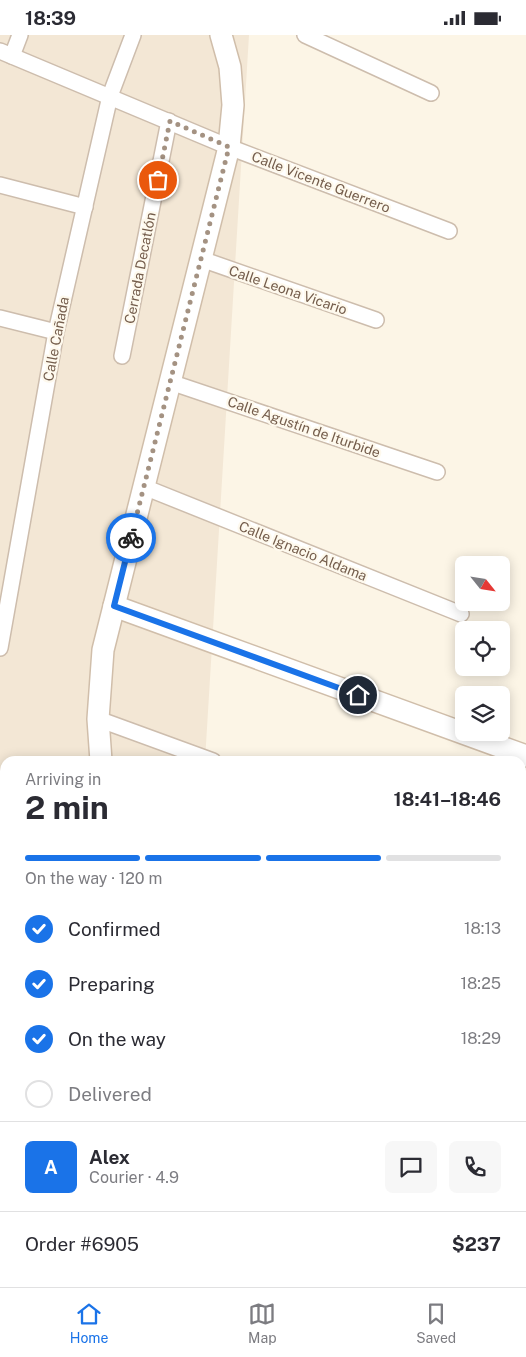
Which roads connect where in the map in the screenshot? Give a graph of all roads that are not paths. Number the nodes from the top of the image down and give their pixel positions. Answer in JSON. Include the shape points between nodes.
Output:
{"nodes":[{"id":1,"x":20,"y":35,"type":"edge"},
{"id":2,"x":133,"y":35,"type":"edge"},
{"id":3,"x":221,"y":35,"type":"edge"},
{"id":4,"x":304,"y":35,"type":"edge"},
{"id":5,"x":6,"y":53,"type":"edge"},
{"id":6,"x":431,"y":93,"type":"dead end"},
{"id":7,"x":110,"y":96,"type":"junction"},
{"id":8,"x":170,"y":121,"type":"junction"},
{"id":9,"x":229,"y":147,"type":"junction"},
{"id":10,"x":0,"y":185,"type":"edge"},
{"id":11,"x":85,"y":207,"type":"junction"},
{"id":12,"x":449,"y":231,"type":"dead end"},
{"id":13,"x":201,"y":259,"type":"junction"},
{"id":14,"x":0,"y":318,"type":"edge"},
{"id":15,"x":376,"y":320,"type":"dead end"},
{"id":16,"x":56,"y":332,"type":"junction"},
{"id":17,"x":122,"y":356,"type":"dead end"},
{"id":18,"x":170,"y":382,"type":"junction"},
{"id":19,"x":437,"y":472,"type":"dead end"},
{"id":20,"x":144,"y":487,"type":"junction"},
{"id":21,"x":114,"y":606,"type":"junction"},
{"id":22,"x":461,"y":615,"type":"dead end"},
{"id":23,"x":0,"y":648,"type":"edge"},
{"id":24,"x":98,"y":719,"type":"junction"},
{"id":25,"x":101,"y":756,"type":"edge"},
{"id":26,"x":200,"y":756,"type":"edge"},
{"id":27,"x":526,"y":756,"type":"edge"}],
"edges":[{"from":1,"to":5,"type":"street"},
{"from":2,"to":7,"type":"street","name":"Calle Cañada"},
{"from":3,"to":9,"type":"street","via":[[231,76],[233,105]]},
{"from":4,"to":6,"type":"street"},
{"from":5,"to":7,"type":"street","name":"Calle Vicente Guerrero"},
{"from":7,"to":8,"type":"street","name":"Calle Vicente Guerrero"},
{"from":7,"to":11,"type":"street","name":"Calle Cañada"},
{"from":8,"to":9,"type":"street","name":"Calle Vicente Guerrero"},
{"from":8,"to":17,"type":"street","name":"Cerrada Decatlón"},
{"from":9,"to":12,"type":"street","name":"Calle Vicente Guerrero"},
{"from":9,"to":13,"type":"street"},
{"from":10,"to":11,"type":"street"},
{"from":11,"to":16,"type":"street","name":"Calle Cañada"},
{"from":13,"to":15,"type":"street","name":"Calle Leona Vicario"},
{"from":13,"to":18,"type":"street"},
{"from":14,"to":16,"type":"street"},
{"from":16,"to":23,"type":"street","name":"Calle Cañada"},
{"from":18,"to":19,"type":"street","name":"Calle Agustín de Iturbide"},
{"from":18,"to":20,"type":"street"},
{"from":20,"to":21,"type":"street"},
{"from":20,"to":22,"type":"street","name":"Calle Ignacio Aldama"},
{"from":21,"to":24,"type":"street","via":[[103,650]]},
{"from":21,"to":27,"type":"street"},
{"from":24,"to":25,"type":"street"},
{"from":24,"to":26,"type":"street"}]}
